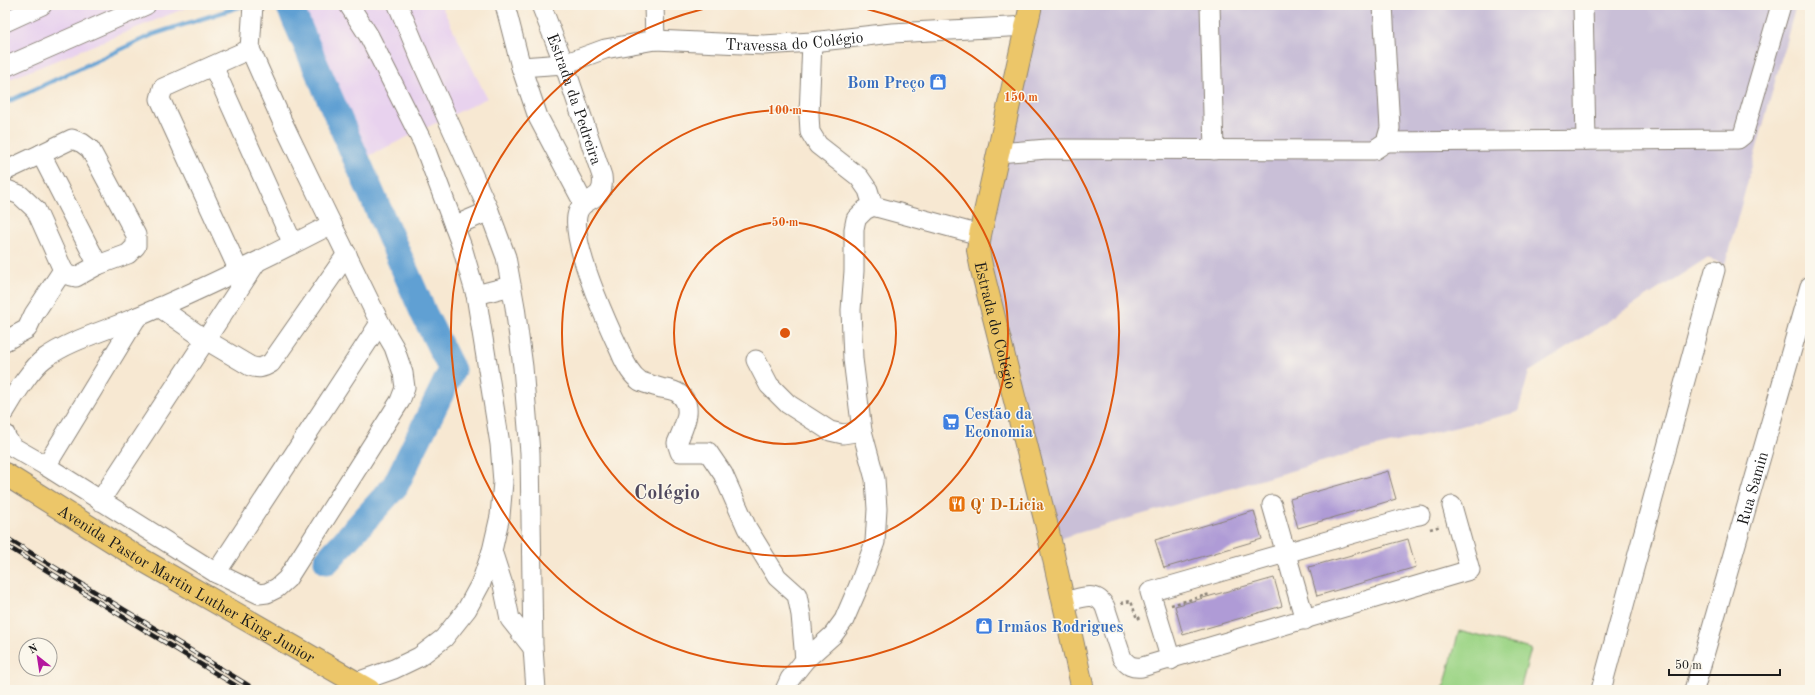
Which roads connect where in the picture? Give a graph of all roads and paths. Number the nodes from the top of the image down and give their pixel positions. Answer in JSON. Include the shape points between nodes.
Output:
{"nodes":[{"id":1,"x":42,"y":5,"type":"edge"},
{"id":2,"x":146,"y":5,"type":"edge"},
{"id":3,"x":349,"y":5,"type":"edge"},
{"id":4,"x":398,"y":5,"type":"edge"},
{"id":5,"x":505,"y":5,"type":"edge"},
{"id":6,"x":540,"y":5,"type":"edge"},
{"id":7,"x":654,"y":5,"type":"edge"},
{"id":8,"x":1210,"y":5,"type":"edge"},
{"id":9,"x":1383,"y":5,"type":"edge"},
{"id":10,"x":1583,"y":5,"type":"edge"},
{"id":11,"x":1781,"y":5,"type":"edge"},
{"id":12,"x":254,"y":7,"type":"edge"},
{"id":13,"x":1029,"y":15,"type":"edge"},
{"id":14,"x":5,"y":22,"type":"edge"},
{"id":15,"x":655,"y":40,"type":"junction"},
{"id":16,"x":812,"y":42,"type":"junction"},
{"id":17,"x":250,"y":49,"type":"junction"},
{"id":18,"x":564,"y":64,"type":"junction"},
{"id":19,"x":213,"y":66,"type":"junction"},
{"id":20,"x":5,"y":67,"type":"edge"},
{"id":21,"x":521,"y":67,"type":"junction"},
{"id":22,"x":1586,"y":140,"type":"junction"},
{"id":23,"x":1386,"y":142,"type":"junction"},
{"id":24,"x":1214,"y":150,"type":"junction"},
{"id":25,"x":998,"y":153,"type":"junction"},
{"id":26,"x":41,"y":154,"type":"junction"},
{"id":27,"x":5,"y":171,"type":"edge"},
{"id":28,"x":5,"y":189,"type":"edge"},
{"id":29,"x":584,"y":204,"type":"junction"},
{"id":30,"x":873,"y":206,"type":"junction"},
{"id":31,"x":490,"y":211,"type":"junction"},
{"id":32,"x":332,"y":224,"type":"junction"},
{"id":33,"x":454,"y":226,"type":"junction"},
{"id":34,"x":980,"y":235,"type":"junction"},
{"id":35,"x":293,"y":244,"type":"junction"},
{"id":36,"x":347,"y":254,"type":"junction"},
{"id":37,"x":256,"y":263,"type":"junction"},
{"id":38,"x":98,"y":265,"type":"junction"},
{"id":39,"x":63,"y":270,"type":"junction"},
{"id":40,"x":1715,"y":270,"type":"dead end"},
{"id":41,"x":239,"y":271,"type":"junction"},
{"id":42,"x":511,"y":286,"type":"junction"},
{"id":43,"x":1810,"y":286,"type":"edge"},
{"id":44,"x":476,"y":295,"type":"junction"},
{"id":45,"x":159,"y":307,"type":"junction"},
{"id":46,"x":137,"y":318,"type":"junction"},
{"id":47,"x":380,"y":323,"type":"junction"},
{"id":48,"x":206,"y":340,"type":"junction"},
{"id":49,"x":5,"y":341,"type":"edge"},
{"id":50,"x":756,"y":360,"type":"dead end"},
{"id":51,"x":5,"y":411,"type":"edge"},
{"id":52,"x":862,"y":431,"type":"junction"},
{"id":53,"x":5,"y":434,"type":"edge"},
{"id":54,"x":46,"y":466,"type":"junction"},
{"id":55,"x":5,"y":474,"type":"edge"},
{"id":56,"x":100,"y":501,"type":"junction"},
{"id":57,"x":1272,"y":505,"type":"dead end"},
{"id":58,"x":1452,"y":506,"type":"dead end"},
{"id":59,"x":1420,"y":515,"type":"dead end"},
{"id":60,"x":492,"y":551,"type":"junction"},
{"id":61,"x":1285,"y":552,"type":"junction"},
{"id":62,"x":216,"y":573,"type":"junction"},
{"id":63,"x":1064,"y":602,"type":"junction"},
{"id":64,"x":1305,"y":620,"type":"junction"},
{"id":65,"x":533,"y":648,"type":"junction"},
{"id":66,"x":805,"y":660,"type":"junction"},
{"id":67,"x":1170,"y":660,"type":"junction"},
{"id":68,"x":363,"y":686,"type":"edge"},
{"id":69,"x":536,"y":690,"type":"edge"},
{"id":70,"x":785,"y":690,"type":"edge"},
{"id":71,"x":1083,"y":690,"type":"edge"},
{"id":72,"x":1601,"y":690,"type":"edge"},
{"id":73,"x":1694,"y":690,"type":"edge"}],
"edges":[{"from":1,"to":14,"type":"street"},
{"from":2,"to":20,"type":"street"},
{"from":3,"to":33,"type":"street","via":[[369,36],[424,143]]},
{"from":4,"to":31,"type":"street"},
{"from":5,"to":21,"type":"street"},
{"from":6,"to":18,"type":"street","name":"Estrada da Pedreira"},
{"from":7,"to":15,"type":"street"},
{"from":8,"to":24,"type":"street"},
{"from":9,"to":23,"type":"street","via":[[1390,128]]},
{"from":10,"to":22,"type":"street"},
{"from":11,"to":22,"type":"street","via":[[1742,136],[1738,139]]},
{"from":12,"to":17,"type":"street"},
{"from":13,"to":16,"type":"street","name":"Travessa do Colégio"},
{"from":13,"to":25,"type":"main road","name":"Estrada do Colégio"},
{"from":15,"to":16,"type":"street","name":"Travessa do Colégio","via":[[764,45]]},
{"from":15,"to":18,"type":"street","name":"Travessa do Colégio","via":[[605,49]]},
{"from":16,"to":30,"type":"street","via":[[810,132],[818,145],[859,177],[868,190]]},
{"from":17,"to":19,"type":"street"},
{"from":17,"to":32,"type":"street"},
{"from":18,"to":21,"type":"street","name":"Travessa do Colégio"},
{"from":18,"to":29,"type":"street","name":"Estrada da Pedreira","via":[[604,186],[600,194]]},
{"from":19,"to":35,"type":"street"},
{"from":19,"to":41,"type":"street","via":[[163,88],[160,99]]},
{"from":21,"to":29,"type":"street","via":[[538,117]]},
{"from":22,"to":23,"type":"street"},
{"from":23,"to":24,"type":"street","via":[[1374,150]]},
{"from":24,"to":25,"type":"street","via":[[1047,149]]},
{"from":25,"to":34,"type":"main road","name":"Estrada do Colégio"},
{"from":26,"to":27,"type":"street"},
{"from":26,"to":38,"type":"street"},
{"from":26,"to":38,"type":"street","via":[[72,139],[82,142],[90,150],[136,235],[136,246],[128,254]]},
{"from":28,"to":39,"type":"street","via":[[20,195],[36,210]]},
{"from":29,"to":66,"type":"street","via":[[576,224],[584,264],[620,353],[640,381],[678,393],[686,403],[688,416],[677,443],[680,452],[708,452],[723,474],[747,528],[777,576],[797,595]]},
{"from":30,"to":34,"type":"street"},
{"from":30,"to":52,"type":"street","via":[[856,219],[854,230],[851,310],[853,359]]},
{"from":31,"to":33,"type":"street"},
{"from":31,"to":42,"type":"street","via":[[506,257]]},
{"from":32,"to":35,"type":"street"},
{"from":32,"to":36,"type":"street"},
{"from":33,"to":44,"type":"street"},
{"from":34,"to":63,"type":"main road","name":"Estrada do Colégio","via":[[978,250],[982,270]]},
{"from":35,"to":37,"type":"street"},
{"from":36,"to":47,"type":"street"},
{"from":36,"to":48,"type":"street","via":[[271,363],[265,367],[257,369],[250,366]]},
{"from":37,"to":41,"type":"street"},
{"from":37,"to":48,"type":"street"},
{"from":38,"to":39,"type":"street","via":[[76,277],[67,275]]},
{"from":39,"to":49,"type":"street","via":[[27,329]]},
{"from":40,"to":72,"type":"street"},
{"from":41,"to":45,"type":"street"},
{"from":42,"to":44,"type":"street"},
{"from":42,"to":65,"type":"street","via":[[523,367],[530,453]]},
{"from":43,"to":73,"type":"street","name":"Rua Samin"},
{"from":44,"to":60,"type":"street","via":[[500,444],[503,482],[500,516]]},
{"from":45,"to":46,"type":"street"},
{"from":45,"to":48,"type":"street"},
{"from":46,"to":51,"type":"street","via":[[61,348],[43,360]]},
{"from":46,"to":54,"type":"street"},
{"from":47,"to":62,"type":"street"},
{"from":47,"to":62,"type":"street","via":[[394,347],[403,373],[404,388],[400,401],[287,579],[277,588],[259,594]]},
{"from":48,"to":56,"type":"street"},
{"from":50,"to":52,"type":"street","via":[[769,385],[788,404],[830,432],[843,434]]},
{"from":52,"to":66,"type":"street","via":[[875,479],[875,542],[844,620],[833,635]]},
{"from":53,"to":54,"type":"street","via":[[13,447]]},
{"from":54,"to":56,"type":"street"},
{"from":55,"to":68,"type":"main road","name":"Avenida Pastor Martin Luther King Junior","via":[[139,558]]},
{"from":56,"to":62,"type":"street"},
{"from":57,"to":61,"type":"street"},
{"from":58,"to":64,"type":"street","via":[[1470,570]]},
{"from":59,"to":61,"type":"street"},
{"from":60,"to":65,"type":"street","via":[[510,619]]},
{"from":60,"to":68,"type":"street","via":[[481,583],[467,609],[444,638],[419,657]]},
{"from":61,"to":64,"type":"street"},
{"from":61,"to":67,"type":"street","via":[[1150,592]]},
{"from":63,"to":67,"type":"street","via":[[1093,596],[1101,599],[1122,658],[1133,668]]},
{"from":63,"to":71,"type":"main road","name":"Estrada do Colégio"},
{"from":64,"to":67,"type":"street"},
{"from":65,"to":69,"type":"street"},
{"from":66,"to":70,"type":"street"}]}
